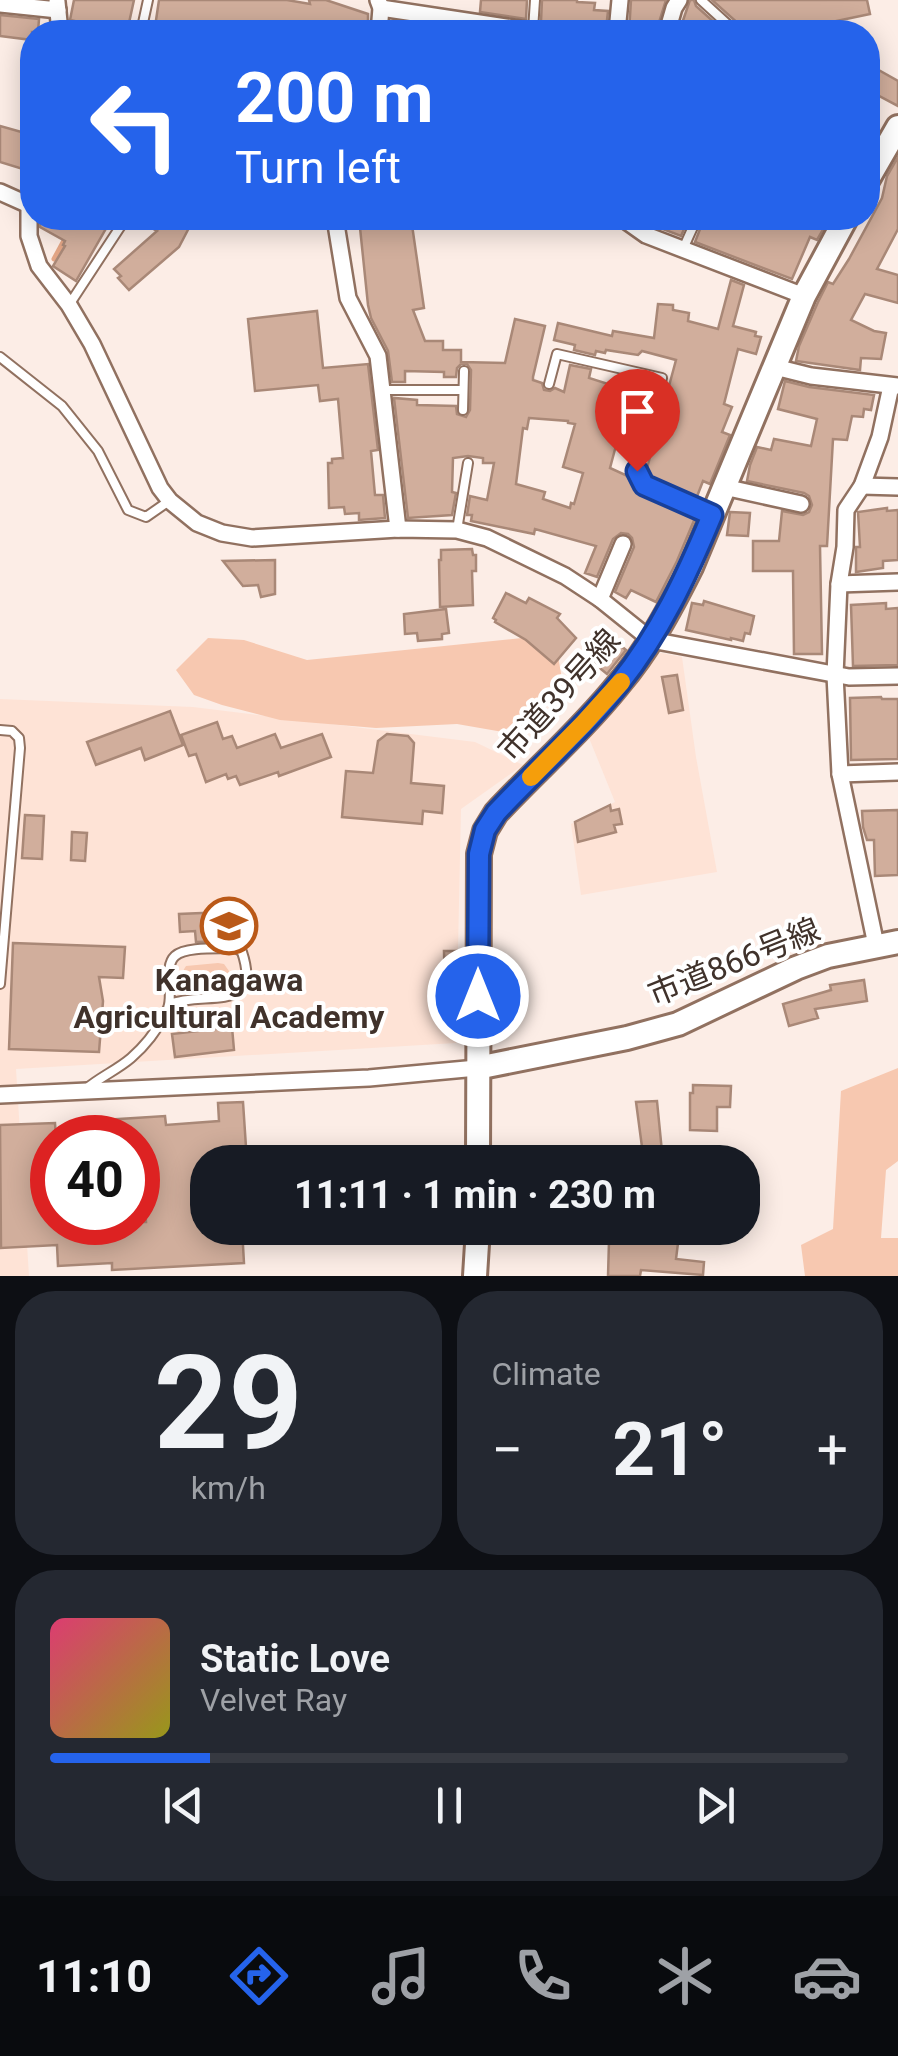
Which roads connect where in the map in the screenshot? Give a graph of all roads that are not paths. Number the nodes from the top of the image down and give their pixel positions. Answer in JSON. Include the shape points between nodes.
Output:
{"nodes":[{"id":1,"x":701,"y":0,"type":"edge"},
{"id":2,"x":0,"y":4,"type":"edge"},
{"id":3,"x":380,"y":4,"type":"edge"},
{"id":4,"x":57,"y":5,"type":"edge"},
{"id":5,"x":442,"y":20,"type":"edge"},
{"id":6,"x":723,"y":20,"type":"edge"},
{"id":7,"x":898,"y":127,"type":"edge"},
{"id":8,"x":880,"y":158,"type":"edge"},
{"id":9,"x":29,"y":230,"type":"edge"},
{"id":10,"x":118,"y":230,"type":"edge"},
{"id":11,"x":337,"y":230,"type":"edge"},
{"id":12,"x":639,"y":230,"type":"edge"},
{"id":13,"x":692,"y":230,"type":"edge"},
{"id":14,"x":840,"y":230,"type":"edge"},
{"id":15,"x":684,"y":249,"type":"junction"},
{"id":16,"x":804,"y":296,"type":"junction"},
{"id":17,"x":69,"y":305,"type":"junction"},
{"id":18,"x":0,"y":357,"type":"edge"},
{"id":19,"x":775,"y":367,"type":"junction"},
{"id":20,"x":464,"y":371,"type":"dead end"},
{"id":21,"x":548,"y":384,"type":"dead end"},
{"id":22,"x":894,"y":386,"type":"edge"},
{"id":23,"x":382,"y":390,"type":"junction"},
{"id":24,"x":464,"y":390,"type":"junction"},
{"id":25,"x":463,"y":410,"type":"dead end"},
{"id":26,"x":468,"y":463,"type":"dead end"},
{"id":27,"x":862,"y":486,"type":"junction"},
{"id":28,"x":724,"y":487,"type":"junction"},
{"id":29,"x":898,"y":487,"type":"edge"},
{"id":30,"x":170,"y":501,"type":"junction"},
{"id":31,"x":801,"y":504,"type":"dead end"},
{"id":32,"x":712,"y":515,"type":"junction"},
{"id":33,"x":398,"y":529,"type":"junction"},
{"id":34,"x":457,"y":530,"type":"junction"},
{"id":35,"x":623,"y":544,"type":"dead end"},
{"id":36,"x":898,"y":582,"type":"edge"},
{"id":37,"x":839,"y":584,"type":"junction"},
{"id":38,"x":600,"y":599,"type":"junction"},
{"id":39,"x":651,"y":640,"type":"junction"},
{"id":40,"x":835,"y":675,"type":"junction"},
{"id":41,"x":898,"y":676,"type":"edge"},
{"id":42,"x":0,"y":730,"type":"edge"},
{"id":43,"x":898,"y":772,"type":"edge"},
{"id":44,"x":840,"y":774,"type":"junction"},
{"id":45,"x":887,"y":944,"type":"edge"},
{"id":46,"x":0,"y":984,"type":"edge"},
{"id":47,"x":170,"y":1004,"type":"junction"},
{"id":48,"x":477,"y":1068,"type":"junction"},
{"id":49,"x":82,"y":1092,"type":"junction"},
{"id":50,"x":0,"y":1095,"type":"edge"},
{"id":51,"x":478,"y":1145,"type":"edge"},
{"id":52,"x":477,"y":1245,"type":"edge"},
{"id":53,"x":475,"y":1276,"type":"edge"}],
"edges":[{"from":1,"to":6,"type":"lane"},
{"from":2,"to":4,"type":"street"},
{"from":3,"to":5,"type":"street"},
{"from":7,"to":8,"type":"street"},
{"from":9,"to":17,"type":"street","via":[[39,266]]},
{"from":10,"to":17,"type":"lane"},
{"from":11,"to":23,"type":"street","via":[[348,298],[378,356]]},
{"from":12,"to":15,"type":"street"},
{"from":13,"to":15,"type":"lane"},
{"from":14,"to":16,"type":"street","name":"市道39号線"},
{"from":15,"to":16,"type":"street"},
{"from":16,"to":19,"type":"street","name":"市道39号線"},
{"from":17,"to":30,"type":"street"},
{"from":18,"to":30,"type":"lane","via":[[62,406],[98,451],[128,510],[146,518]]},
{"from":19,"to":22,"type":"street"},
{"from":19,"to":28,"type":"street","name":"市道39号線"},
{"from":20,"to":24,"type":"lane"},
{"from":21,"to":32,"type":"lane","via":[[557,354],[662,378],[637,471],[644,485]]},
{"from":22,"to":27,"type":"street"},
{"from":23,"to":24,"type":"lane"},
{"from":23,"to":33,"type":"street"},
{"from":24,"to":25,"type":"lane"},
{"from":26,"to":34,"type":"lane"},
{"from":27,"to":29,"type":"street"},
{"from":27,"to":37,"type":"street","via":[[846,510]]},
{"from":28,"to":31,"type":"street"},
{"from":28,"to":32,"type":"street","name":"市道39号線"},
{"from":30,"to":33,"type":"street","via":[[197,523],[252,538]]},
{"from":32,"to":39,"type":"street","name":"市道39号線"},
{"from":33,"to":34,"type":"street"},
{"from":34,"to":38,"type":"street","via":[[566,576]]},
{"from":35,"to":38,"type":"street"},
{"from":36,"to":37,"type":"street"},
{"from":37,"to":40,"type":"street"},
{"from":38,"to":39,"type":"street"},
{"from":39,"to":40,"type":"street"},
{"from":39,"to":48,"type":"street","name":"市道39号線","via":[[485,830],[479,854]]},
{"from":40,"to":41,"type":"street"},
{"from":40,"to":44,"type":"street"},
{"from":42,"to":46,"type":"lane","via":[[12,731],[20,748]]},
{"from":43,"to":44,"type":"street"},
{"from":44,"to":45,"type":"street"},
{"from":45,"to":48,"type":"street","name":"市道866号線","via":[[796,968],[678,1024]]},
{"from":47,"to":47,"type":"lane","via":[[175,956],[184,950],[242,952],[242,990]]},
{"from":47,"to":49,"type":"lane","via":[[130,1059]]},
{"from":48,"to":49,"type":"street"},
{"from":48,"to":51,"type":"street","name":"市道39号線"},
{"from":49,"to":50,"type":"street"},
{"from":52,"to":53,"type":"street"}]}
